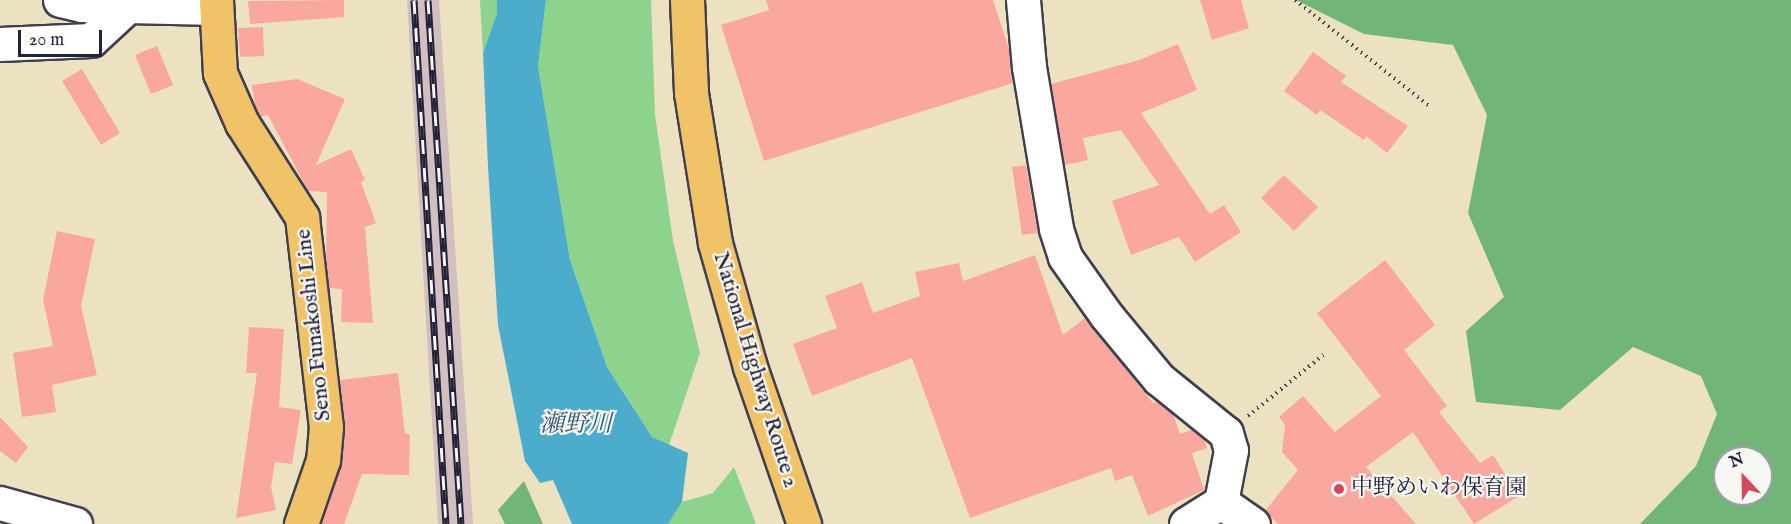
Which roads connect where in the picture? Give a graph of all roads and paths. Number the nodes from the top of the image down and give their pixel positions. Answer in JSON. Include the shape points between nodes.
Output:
{"nodes":[{"id":1,"x":687,"y":0,"type":"edge"},
{"id":2,"x":1023,"y":0,"type":"edge"},
{"id":3,"x":1295,"y":0,"type":"edge"},
{"id":4,"x":79,"y":2,"type":"edge"},
{"id":5,"x":216,"y":4,"type":"edge"},
{"id":6,"x":128,"y":6,"type":"junction"},
{"id":7,"x":0,"y":44,"type":"edge"},
{"id":8,"x":1430,"y":106,"type":"dead end"},
{"id":9,"x":1323,"y":355,"type":"dead end"},
{"id":10,"x":1226,"y":433,"type":"junction"},
{"id":11,"x":1221,"y":502,"type":"junction"},
{"id":12,"x":0,"y":503,"type":"edge"},
{"id":13,"x":75,"y":524,"type":"edge"},
{"id":14,"x":301,"y":524,"type":"edge"},
{"id":15,"x":804,"y":524,"type":"edge"},
{"id":16,"x":1186,"y":524,"type":"edge"},
{"id":17,"x":1253,"y":524,"type":"edge"}],
"edges":[{"from":1,"to":15,"type":"main road","name":"National Highway Route 2","via":[[691,93],[715,243],[750,367]]},
{"from":2,"to":10,"type":"street","via":[[1029,67],[1056,229],[1065,257],[1159,379]]},
{"from":3,"to":8,"type":"path"},
{"from":4,"to":6,"type":"street"},
{"from":5,"to":6,"type":"street"},
{"from":5,"to":14,"type":"main road","name":"Seno Funakoshi Line","via":[[220,73],[242,123],[302,217],[326,427],[323,460]]},
{"from":6,"to":7,"type":"street","via":[[91,40]]},
{"from":9,"to":10,"type":"path"},
{"from":10,"to":11,"type":"street","via":[[1231,450]]},
{"from":11,"to":16,"type":"street"},
{"from":11,"to":17,"type":"street"},
{"from":12,"to":13,"type":"street"}]}
